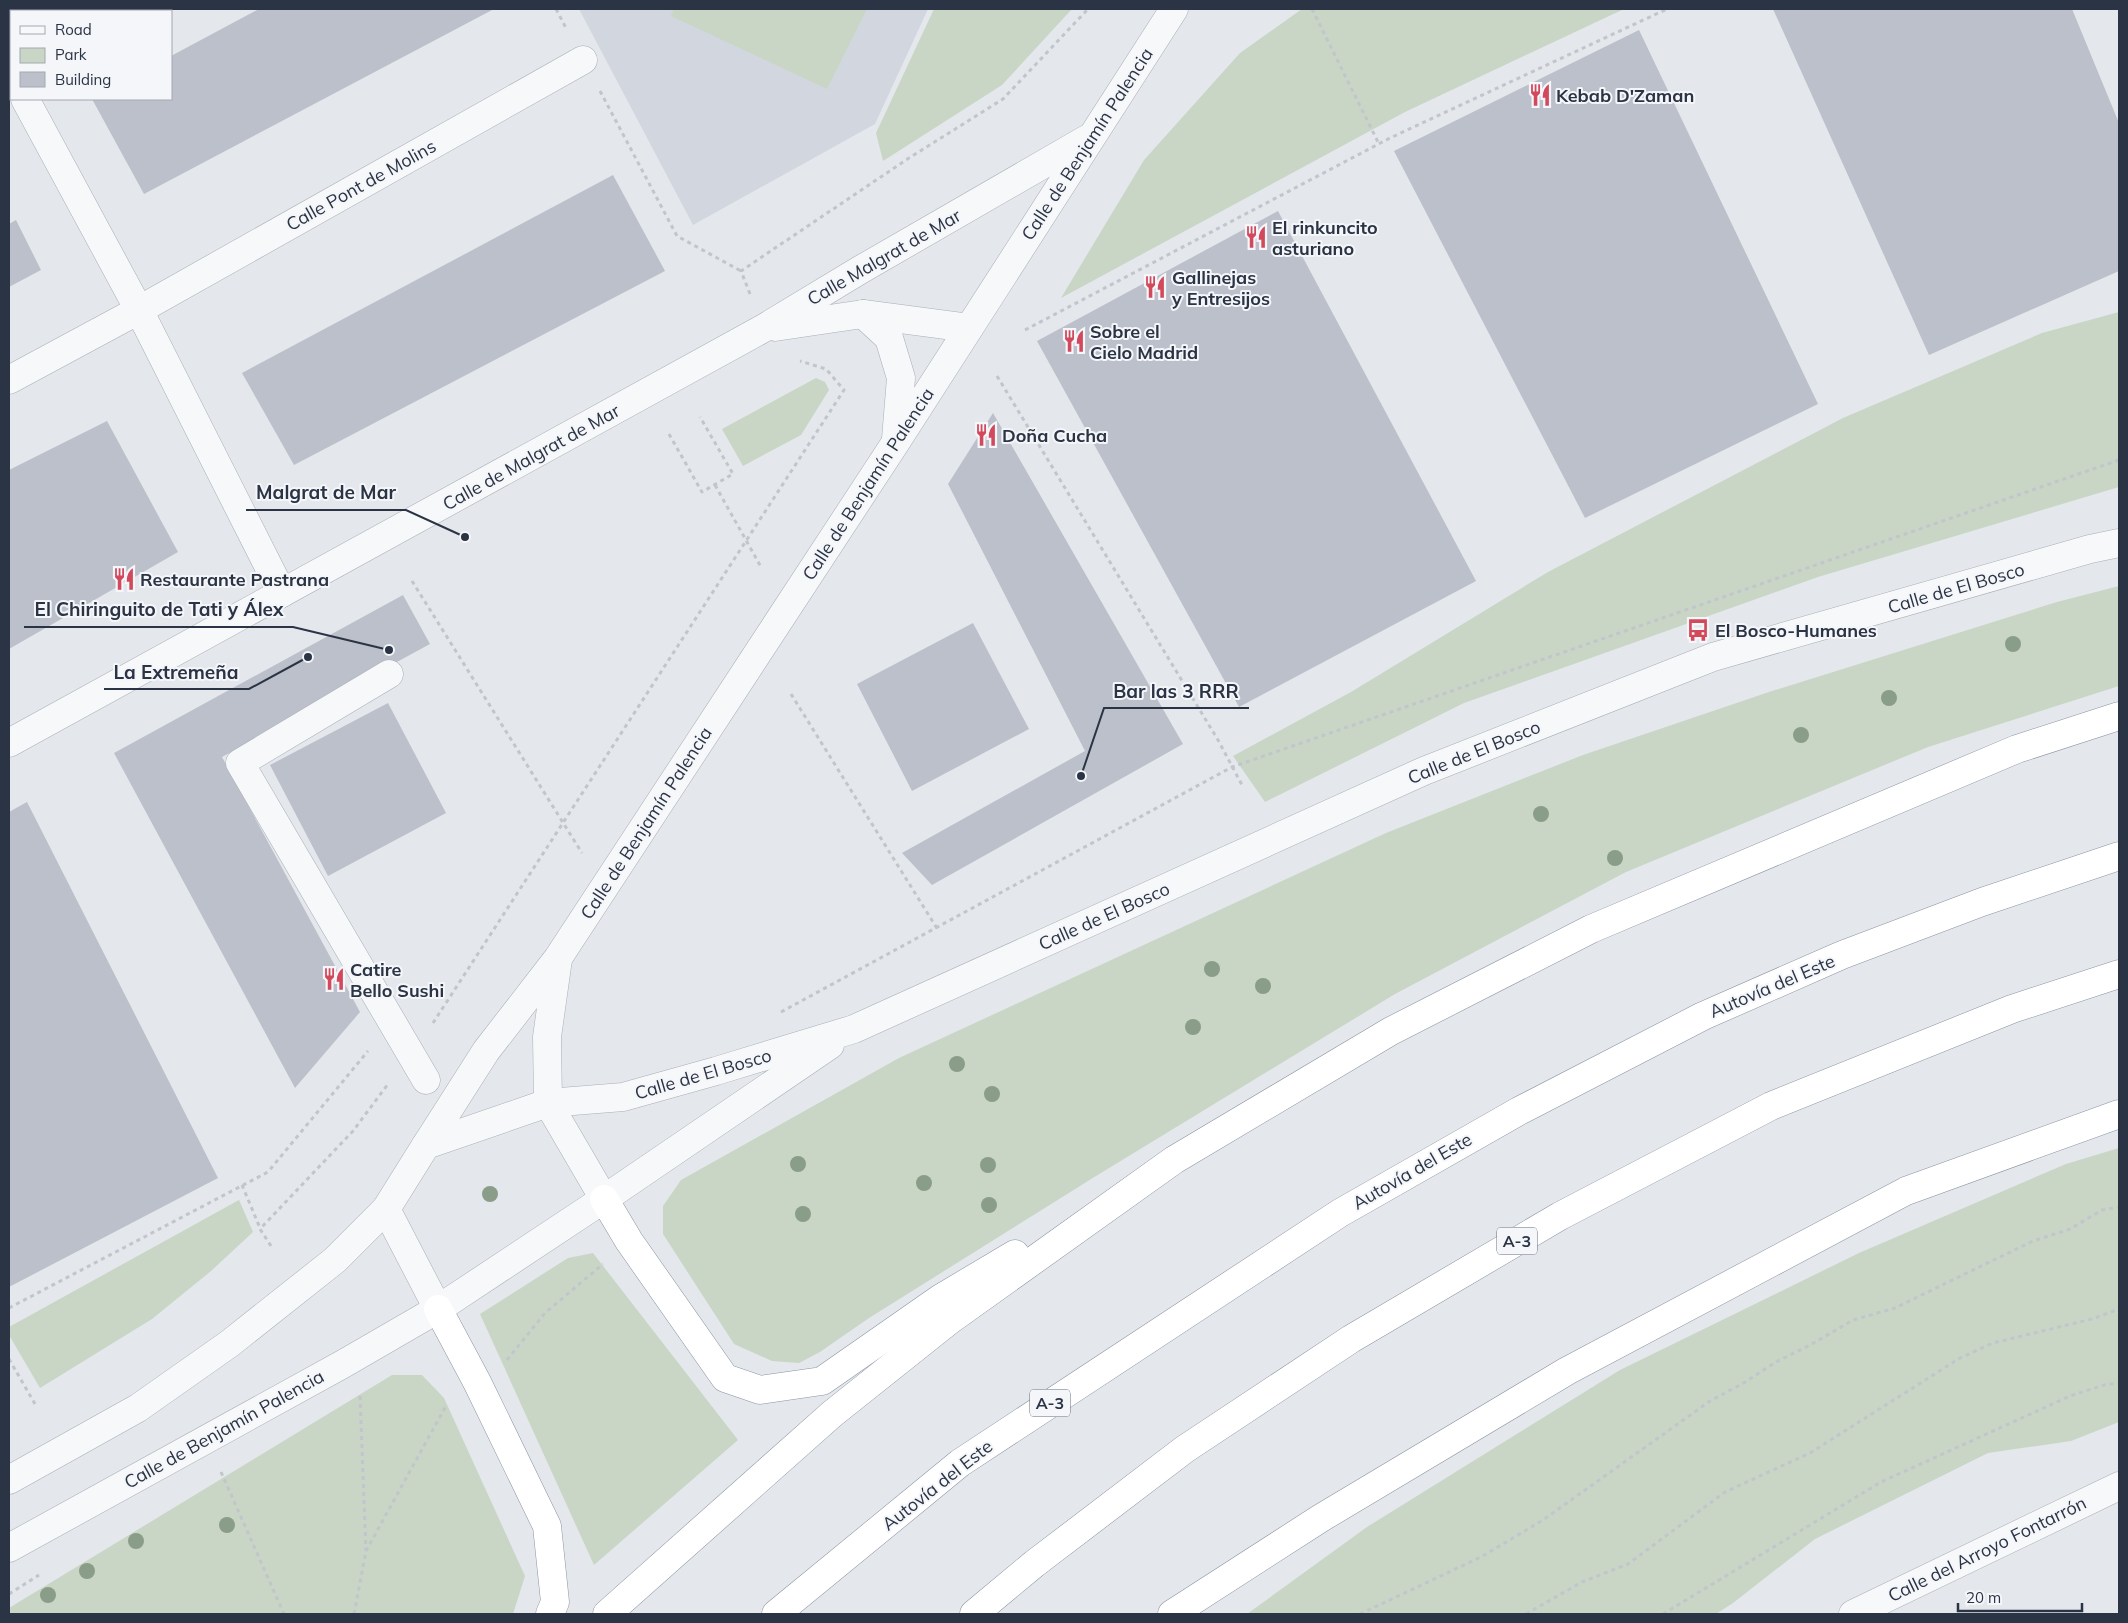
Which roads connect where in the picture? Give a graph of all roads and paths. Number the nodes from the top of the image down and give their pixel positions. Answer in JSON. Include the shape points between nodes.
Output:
{"nodes":[{"id":1,"x":556,"y":9,"type":"edge"},
{"id":2,"x":1088,"y":9,"type":"edge"},
{"id":3,"x":1174,"y":9,"type":"edge"},
{"id":4,"x":1312,"y":9,"type":"edge"},
{"id":5,"x":1667,"y":9,"type":"edge"},
{"id":6,"x":583,"y":60,"type":"junction"},
{"id":7,"x":26,"y":100,"type":"edge"},
{"id":8,"x":1092,"y":136,"type":"junction"},
{"id":9,"x":1380,"y":144,"type":"junction"},
{"id":10,"x":741,"y":271,"type":"junction"},
{"id":11,"x":139,"y":310,"type":"junction"},
{"id":12,"x":863,"y":314,"type":"junction"},
{"id":13,"x":764,"y":328,"type":"junction"},
{"id":14,"x":969,"y":328,"type":"junction"},
{"id":15,"x":1025,"y":330,"type":"dead end"},
{"id":16,"x":997,"y":376,"type":"dead end"},
{"id":17,"x":9,"y":380,"type":"edge"},
{"id":18,"x":700,"y":417,"type":"dead end"},
{"id":19,"x":669,"y":434,"type":"dead end"},
{"id":20,"x":896,"y":442,"type":"junction"},
{"id":21,"x":2119,"y":460,"type":"edge"},
{"id":22,"x":714,"y":485,"type":"junction"},
{"id":23,"x":746,"y":541,"type":"junction"},
{"id":24,"x":2119,"y":543,"type":"edge"},
{"id":25,"x":761,"y":567,"type":"dead end"},
{"id":26,"x":412,"y":581,"type":"dead end"},
{"id":27,"x":282,"y":593,"type":"junction"},
{"id":28,"x":389,"y":674,"type":"dead end"},
{"id":29,"x":791,"y":694,"type":"dead end"},
{"id":30,"x":2119,"y":716,"type":"edge"},
{"id":31,"x":9,"y":743,"type":"edge"},
{"id":32,"x":1232,"y":767,"type":"junction"},
{"id":33,"x":1242,"y":785,"type":"dead end"},
{"id":34,"x":564,"y":824,"type":"junction"},
{"id":35,"x":582,"y":852,"type":"dead end"},
{"id":36,"x":2119,"y":856,"type":"edge"},
{"id":37,"x":937,"y":929,"type":"junction"},
{"id":38,"x":558,"y":958,"type":"junction"},
{"id":39,"x":2119,"y":974,"type":"edge"},
{"id":40,"x":778,"y":1013,"type":"dead end"},
{"id":41,"x":392,"y":1022,"type":"junction"},
{"id":42,"x":854,"y":1029,"type":"junction"},
{"id":43,"x":411,"y":1054,"type":"junction"},
{"id":44,"x":426,"y":1080,"type":"dead end"},
{"id":45,"x":548,"y":1103,"type":"junction"},
{"id":46,"x":2119,"y":1114,"type":"edge"},
{"id":47,"x":426,"y":1145,"type":"junction"},
{"id":48,"x":1174,"y":1160,"type":"junction"},
{"id":49,"x":242,"y":1185,"type":"junction"},
{"id":50,"x":604,"y":1199,"type":"junction"},
{"id":51,"x":2119,"y":1207,"type":"edge"},
{"id":52,"x":386,"y":1209,"type":"junction"},
{"id":53,"x":260,"y":1229,"type":"junction"},
{"id":54,"x":271,"y":1246,"type":"dead end"},
{"id":55,"x":609,"y":1258,"type":"dead end"},
{"id":56,"x":9,"y":1308,"type":"edge"},
{"id":57,"x":438,"y":1309,"type":"junction"},
{"id":58,"x":2119,"y":1309,"type":"edge"},
{"id":59,"x":9,"y":1358,"type":"edge"},
{"id":60,"x":503,"y":1364,"type":"dead end"},
{"id":61,"x":2119,"y":1384,"type":"edge"},
{"id":62,"x":360,"y":1394,"type":"dead end"},
{"id":63,"x":448,"y":1403,"type":"dead end"},
{"id":64,"x":35,"y":1404,"type":"dead end"},
{"id":65,"x":221,"y":1472,"type":"dead end"},
{"id":66,"x":9,"y":1480,"type":"edge"},
{"id":67,"x":2119,"y":1486,"type":"edge"},
{"id":68,"x":9,"y":1548,"type":"edge"},
{"id":69,"x":366,"y":1550,"type":"junction"},
{"id":70,"x":284,"y":1614,"type":"edge"},
{"id":71,"x":354,"y":1614,"type":"edge"},
{"id":72,"x":550,"y":1614,"type":"edge"},
{"id":73,"x":607,"y":1614,"type":"edge"},
{"id":74,"x":776,"y":1614,"type":"edge"},
{"id":75,"x":974,"y":1614,"type":"edge"},
{"id":76,"x":1172,"y":1614,"type":"edge"},
{"id":77,"x":1360,"y":1614,"type":"edge"},
{"id":78,"x":1526,"y":1614,"type":"edge"},
{"id":79,"x":1663,"y":1614,"type":"edge"},
{"id":80,"x":1855,"y":1614,"type":"edge"}],
"edges":[{"from":1,"to":6,"type":"path"},
{"from":2,"to":10,"type":"path","via":[[1003,99]]},
{"from":3,"to":8,"type":"street","name":"Calle de Benjamín Palencia"},
{"from":4,"to":9,"type":"path"},
{"from":5,"to":9,"type":"path"},
{"from":6,"to":10,"type":"path","via":[[677,236]]},
{"from":6,"to":11,"type":"street","name":"Calle Pont de Molins"},
{"from":7,"to":11,"type":"street"},
{"from":8,"to":13,"type":"street","name":"Calle Malgrat de Mar"},
{"from":8,"to":14,"type":"street","name":"Calle de Benjamín Palencia"},
{"from":9,"to":15,"type":"path"},
{"from":10,"to":13,"type":"path"},
{"from":11,"to":17,"type":"street","name":"Calle Pont de Molins"},
{"from":11,"to":27,"type":"street"},
{"from":12,"to":13,"type":"street","name":"Calle Malgrat de Mar"},
{"from":12,"to":14,"type":"street","name":"Calle Malgrat de Mar"},
{"from":12,"to":20,"type":"street","via":[[889,338],[901,378]]},
{"from":13,"to":23,"type":"path","via":[[781,355],[826,369],[844,390]]},
{"from":13,"to":27,"type":"street","name":"Calle de Malgrat de Mar"},
{"from":14,"to":20,"type":"street","name":"Calle de Benjamín Palencia"},
{"from":16,"to":32,"type":"path"},
{"from":18,"to":22,"type":"path","via":[[733,474]]},
{"from":19,"to":22,"type":"path","via":[[702,492]]},
{"from":20,"to":38,"type":"street","name":"Calle de Benjamín Palencia"},
{"from":21,"to":32,"type":"path"},
{"from":22,"to":23,"type":"path"},
{"from":23,"to":25,"type":"path"},
{"from":23,"to":34,"type":"path"},
{"from":24,"to":42,"type":"street","name":"Calle de El Bosco","via":[[1713,657],[1424,771]]},
{"from":26,"to":34,"type":"path"},
{"from":27,"to":31,"type":"street","name":"Calle de Malgrat de Mar"},
{"from":28,"to":41,"type":"street","via":[[240,763]]},
{"from":29,"to":37,"type":"path"},
{"from":30,"to":48,"type":"highway","via":[[2017,750],[1591,929],[1391,1031]]},
{"from":32,"to":33,"type":"path"},
{"from":32,"to":37,"type":"path"},
{"from":34,"to":35,"type":"path"},
{"from":34,"to":43,"type":"path"},
{"from":36,"to":74,"type":"highway","name":"Autovía del Este","number":"A-3","via":[[1982,902],[1842,956],[1703,1016],[1519,1110],[1340,1213],[960,1462]]},
{"from":37,"to":40,"type":"path"},
{"from":38,"to":45,"type":"street","name":"Calle de Benjamín Palencia","via":[[547,1037]]},
{"from":38,"to":47,"type":"street","name":"Calle de Benjamín Palencia","via":[[486,1051]]},
{"from":39,"to":75,"type":"highway","number":"A-3","via":[[2012,1009],[1771,1106],[1560,1216],[1350,1339],[1185,1449]]},
{"from":41,"to":43,"type":"street"},
{"from":41,"to":49,"type":"path","via":[[268,1172]]},
{"from":42,"to":45,"type":"street","name":"Calle de El Bosco","via":[[623,1097]]},
{"from":42,"to":50,"type":"street","name":"Calle de El Bosco"},
{"from":43,"to":44,"type":"street"},
{"from":43,"to":53,"type":"path","via":[[353,1131]]},
{"from":45,"to":47,"type":"street"},
{"from":45,"to":50,"type":"street","name":"Calle de Benjamín Palencia"},
{"from":46,"to":76,"type":"highway","via":[[1906,1191],[1567,1371],[1320,1518]]},
{"from":47,"to":52,"type":"street","name":"Calle de Benjamín Palencia"},
{"from":48,"to":50,"type":"highway","via":[[941,1298],[822,1381],[760,1390],[725,1378]]},
{"from":48,"to":73,"type":"highway","via":[[950,1320],[832,1414]]},
{"from":49,"to":53,"type":"path"},
{"from":49,"to":56,"type":"path"},
{"from":50,"to":57,"type":"street","name":"Calle de Benjamín Palencia"},
{"from":51,"to":77,"type":"path","via":[[2102,1210],[2070,1229],[2033,1241],[1895,1308],[1852,1320],[1710,1401],[1543,1520],[1481,1557]]},
{"from":52,"to":57,"type":"street"},
{"from":52,"to":66,"type":"street","name":"Calle de Benjamín Palencia","via":[[334,1260],[229,1344],[138,1408]]},
{"from":53,"to":54,"type":"path"},
{"from":55,"to":60,"type":"path","via":[[545,1313]]},
{"from":57,"to":68,"type":"street","name":"Calle de Benjamín Palencia"},
{"from":57,"to":72,"type":"highway","via":[[547,1526],[556,1602]]},
{"from":58,"to":78,"type":"path","via":[[2092,1319],[1993,1343],[1960,1358],[1810,1453],[1725,1492],[1628,1564],[1582,1582]]},
{"from":59,"to":64,"type":"path"},
{"from":61,"to":79,"type":"path","via":[[2107,1384],[2070,1396],[1881,1482]]},
{"from":62,"to":69,"type":"path"},
{"from":63,"to":69,"type":"path"},
{"from":65,"to":70,"type":"path"},
{"from":67,"to":80,"type":"street","name":"Calle del Arroyo Fontarrón"},
{"from":69,"to":71,"type":"path"}]}
